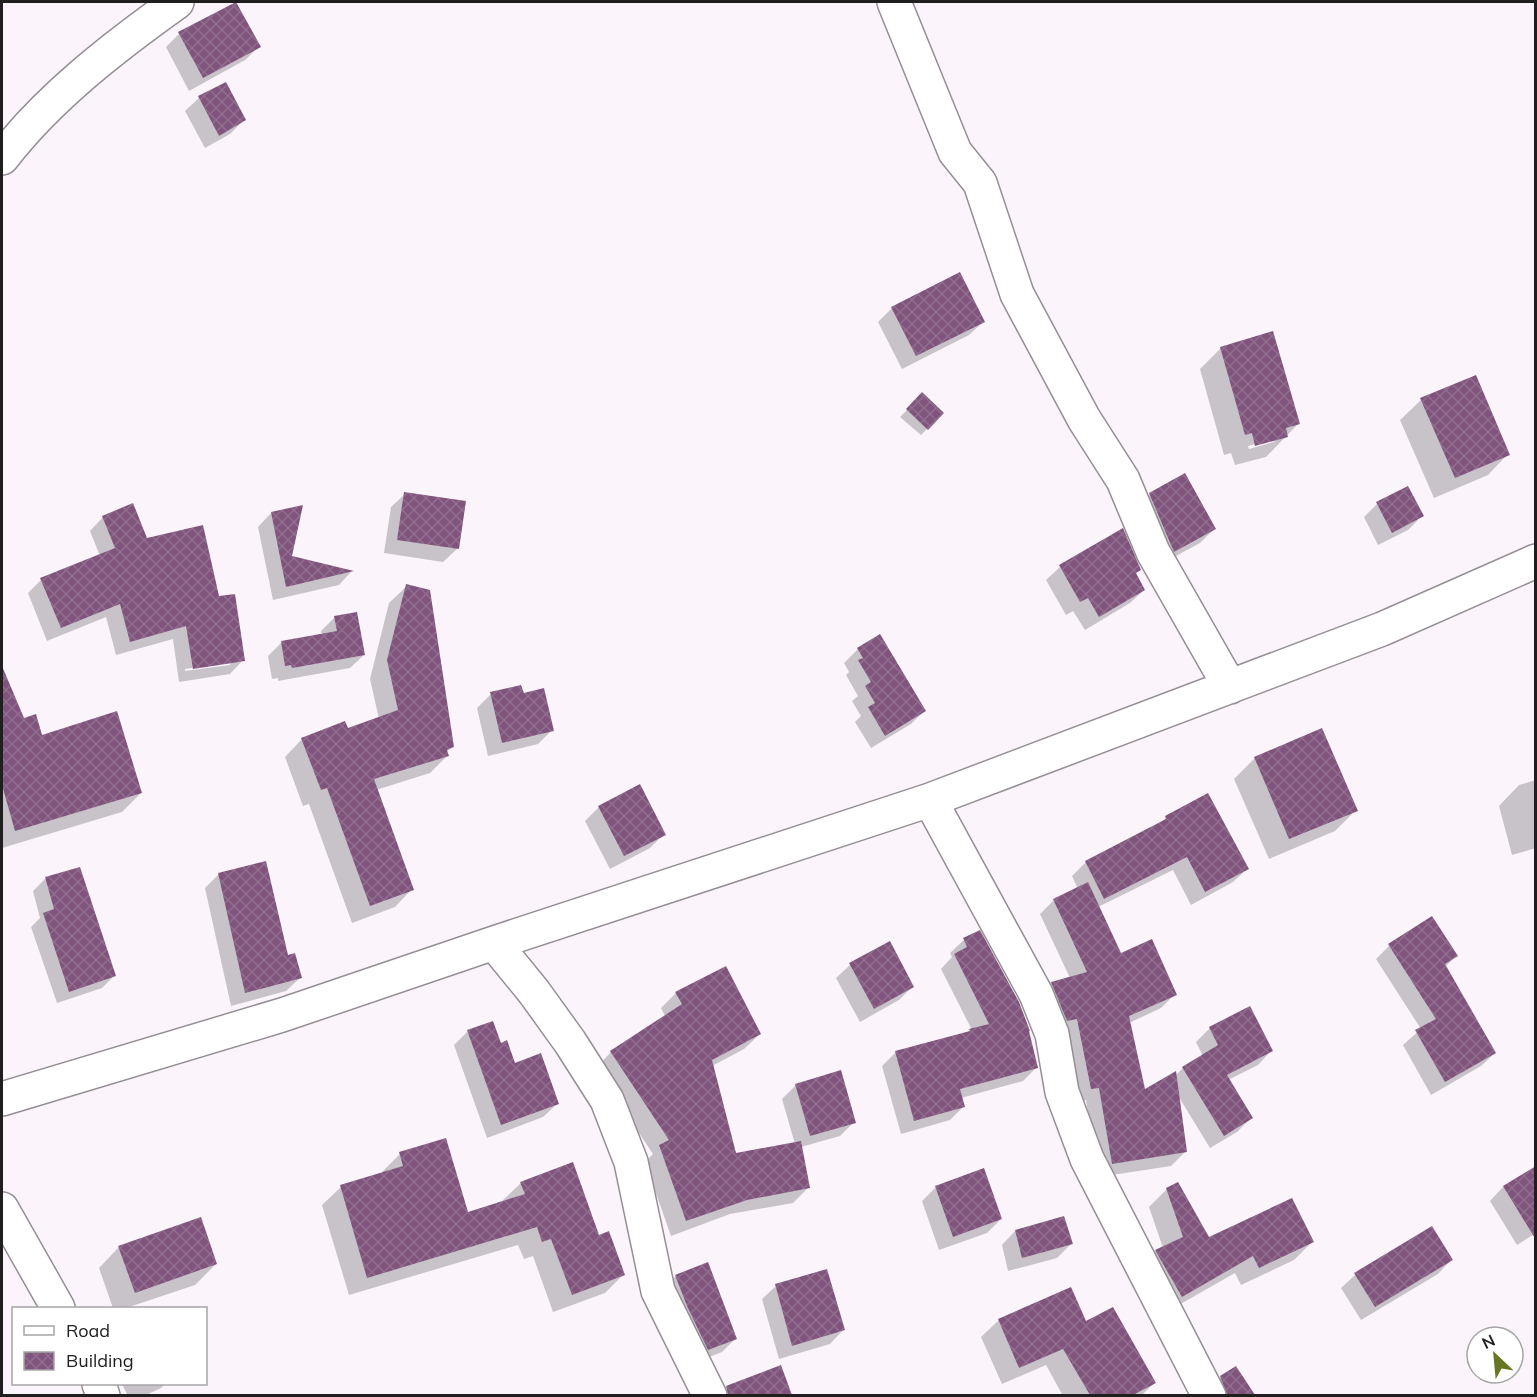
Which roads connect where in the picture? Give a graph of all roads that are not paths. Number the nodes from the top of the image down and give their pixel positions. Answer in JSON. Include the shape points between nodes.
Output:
{"nodes":[{"id":1,"x":177,"y":2,"type":"edge"},
{"id":2,"x":894,"y":2,"type":"edge"},
{"id":3,"x":2,"y":158,"type":"edge"},
{"id":4,"x":1536,"y":561,"type":"edge"},
{"id":5,"x":1230,"y":687,"type":"junction"},
{"id":6,"x":930,"y":800,"type":"junction"},
{"id":7,"x":494,"y":943,"type":"junction"},
{"id":8,"x":2,"y":1099,"type":"edge"},
{"id":9,"x":2,"y":1209,"type":"edge"},
{"id":10,"x":57,"y":1307,"type":"edge"},
{"id":11,"x":710,"y":1395,"type":"edge"},
{"id":12,"x":1209,"y":1395,"type":"edge"}],
"edges":[{"from":1,"to":3,"type":"street","via":[[98,62],[23,130]]},
{"from":2,"to":5,"type":"street","via":[[955,152],[980,183],[1017,294],[1084,419],[1123,480],[1153,552]]},
{"from":4,"to":5,"type":"street","via":[[1383,629]]},
{"from":5,"to":6,"type":"street"},
{"from":6,"to":7,"type":"street"},
{"from":6,"to":12,"type":"street","via":[[1036,994],[1052,1034],[1062,1092],[1087,1159]]},
{"from":7,"to":8,"type":"street","via":[[282,1015]]},
{"from":7,"to":11,"type":"street","via":[[534,992],[607,1100],[631,1162],[658,1291]]},
{"from":9,"to":10,"type":"street"}]}
